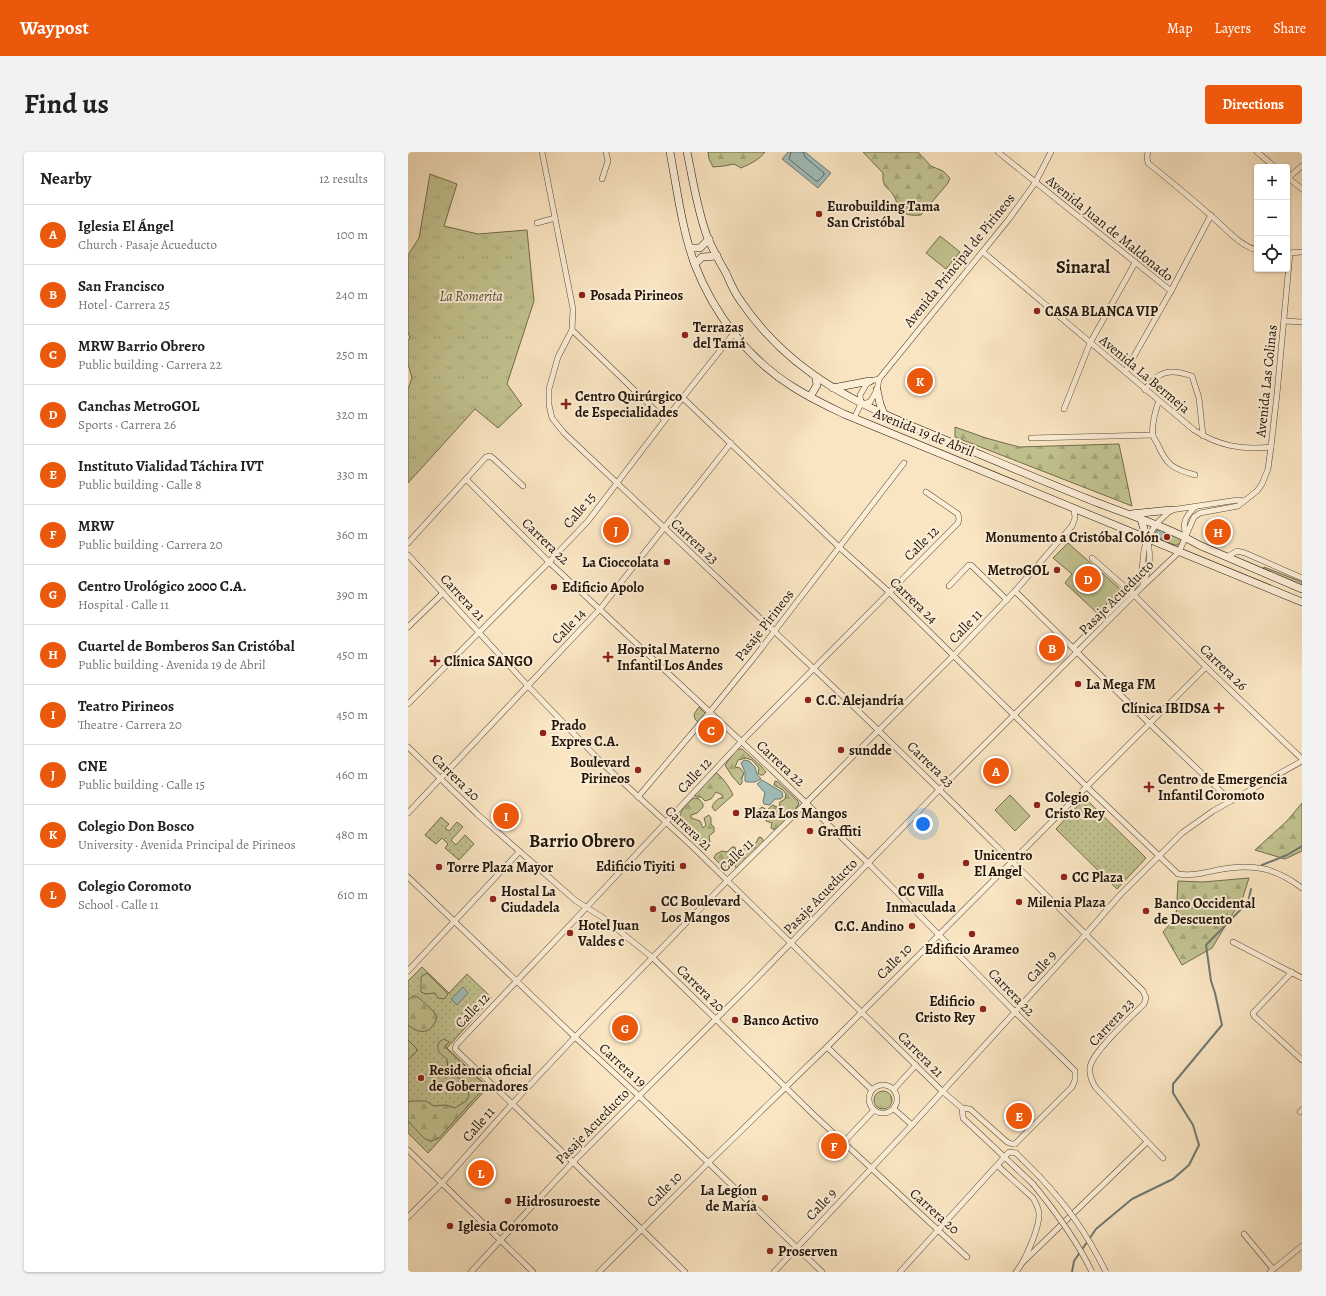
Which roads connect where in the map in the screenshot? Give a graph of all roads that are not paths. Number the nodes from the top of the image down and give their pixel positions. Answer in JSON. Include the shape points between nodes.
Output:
{"nodes":[{"id":1,"x":542,"y":152,"type":"edge"},
{"id":2,"x":606,"y":152,"type":"edge"},
{"id":3,"x":670,"y":152,"type":"edge"},
{"id":4,"x":687,"y":152,"type":"edge"},
{"id":5,"x":998,"y":152,"type":"edge"},
{"id":6,"x":1052,"y":152,"type":"edge"},
{"id":7,"x":1148,"y":152,"type":"edge"},
{"id":8,"x":1257,"y":152,"type":"edge"},
{"id":9,"x":1271,"y":164,"type":"edge"},
{"id":10,"x":1302,"y":166,"type":"edge"},
{"id":11,"x":1290,"y":176,"type":"edge"},
{"id":12,"x":602,"y":179,"type":"dead end"},
{"id":13,"x":1290,"y":180,"type":"edge"},
{"id":14,"x":1035,"y":183,"type":"junction"},
{"id":15,"x":1302,"y":189,"type":"edge"},
{"id":16,"x":1211,"y":215,"type":"junction"},
{"id":17,"x":555,"y":218,"type":"junction"},
{"id":18,"x":537,"y":223,"type":"dead end"},
{"id":19,"x":709,"y":239,"type":"junction"},
{"id":20,"x":690,"y":248,"type":"junction"},
{"id":21,"x":1254,"y":249,"type":"edge"},
{"id":22,"x":982,"y":252,"type":"junction"},
{"id":23,"x":1302,"y":252,"type":"edge"},
{"id":24,"x":1290,"y":253,"type":"edge"},
{"id":25,"x":717,"y":256,"type":"junction"},
{"id":26,"x":1135,"y":263,"type":"junction"},
{"id":27,"x":695,"y":264,"type":"junction"},
{"id":28,"x":1287,"y":272,"type":"edge"},
{"id":29,"x":1171,"y":291,"type":"junction"},
{"id":30,"x":1284,"y":321,"type":"junction"},
{"id":31,"x":1302,"y":322,"type":"edge"},
{"id":32,"x":572,"y":330,"type":"junction"},
{"id":33,"x":734,"y":334,"type":"junction"},
{"id":34,"x":1090,"y":343,"type":"junction"},
{"id":35,"x":1125,"y":372,"type":"junction"},
{"id":36,"x":816,"y":378,"type":"junction"},
{"id":37,"x":879,"y":379,"type":"junction"},
{"id":38,"x":870,"y":381,"type":"junction"},
{"id":39,"x":833,"y":388,"type":"junction"},
{"id":40,"x":877,"y":390,"type":"junction"},
{"id":41,"x":1145,"y":390,"type":"junction"},
{"id":42,"x":810,"y":397,"type":"junction"},
{"id":43,"x":683,"y":398,"type":"junction"},
{"id":44,"x":1159,"y":401,"type":"junction"},
{"id":45,"x":861,"y":404,"type":"junction"},
{"id":46,"x":1064,"y":409,"type":"dead end"},
{"id":47,"x":884,"y":414,"type":"junction"},
{"id":48,"x":854,"y":418,"type":"junction"},
{"id":49,"x":665,"y":420,"type":"junction"},
{"id":50,"x":1153,"y":435,"type":"junction"},
{"id":51,"x":1203,"y":436,"type":"junction"},
{"id":52,"x":1031,"y":438,"type":"dead end"},
{"id":53,"x":731,"y":443,"type":"junction"},
{"id":54,"x":1271,"y":447,"type":"junction"},
{"id":55,"x":904,"y":463,"type":"dead end"},
{"id":56,"x":1195,"y":475,"type":"dead end"},
{"id":57,"x":466,"y":479,"type":"junction"},
{"id":58,"x":616,"y":483,"type":"junction"},
{"id":59,"x":522,"y":486,"type":"dead end"},
{"id":60,"x":926,"y":492,"type":"dead end"},
{"id":61,"x":1243,"y":501,"type":"junction"},
{"id":62,"x":1195,"y":507,"type":"junction"},
{"id":63,"x":1074,"y":509,"type":"junction"},
{"id":64,"x":1171,"y":510,"type":"junction"},
{"id":65,"x":1129,"y":515,"type":"junction"},
{"id":66,"x":1141,"y":519,"type":"junction"},
{"id":67,"x":1156,"y":524,"type":"junction"},
{"id":68,"x":664,"y":529,"type":"junction"},
{"id":69,"x":1186,"y":537,"type":"junction"},
{"id":70,"x":1147,"y":539,"type":"junction"},
{"id":71,"x":408,"y":543,"type":"edge"},
{"id":72,"x":839,"y":547,"type":"junction"},
{"id":73,"x":1179,"y":552,"type":"junction"},
{"id":74,"x":408,"y":555,"type":"edge"},
{"id":75,"x":1227,"y":557,"type":"junction"},
{"id":76,"x":1092,"y":558,"type":"dead end"},
{"id":77,"x":549,"y":562,"type":"junction"},
{"id":78,"x":1302,"y":578,"type":"edge"},
{"id":79,"x":949,"y":586,"type":"dead end"},
{"id":80,"x":1142,"y":587,"type":"junction"},
{"id":81,"x":1302,"y":589,"type":"edge"},
{"id":82,"x":1015,"y":591,"type":"junction"},
{"id":83,"x":889,"y":592,"type":"junction"},
{"id":84,"x":443,"y":593,"type":"junction"},
{"id":85,"x":1133,"y":593,"type":"junction"},
{"id":86,"x":1007,"y":600,"type":"junction"},
{"id":87,"x":1302,"y":602,"type":"edge"},
{"id":88,"x":600,"y":609,"type":"junction"},
{"id":89,"x":408,"y":627,"type":"edge"},
{"id":90,"x":774,"y":631,"type":"junction"},
{"id":91,"x":479,"y":632,"type":"junction"},
{"id":92,"x":1073,"y":648,"type":"junction"},
{"id":93,"x":1077,"y":652,"type":"junction"},
{"id":94,"x":954,"y":655,"type":"junction"},
{"id":95,"x":1206,"y":666,"type":"junction"},
{"id":96,"x":814,"y":668,"type":"junction"},
{"id":97,"x":528,"y":686,"type":"junction"},
{"id":98,"x":408,"y":704,"type":"edge"},
{"id":99,"x":709,"y":713,"type":"junction"},
{"id":100,"x":1014,"y":715,"type":"junction"},
{"id":101,"x":1150,"y":724,"type":"junction"},
{"id":102,"x":879,"y":731,"type":"junction"},
{"id":103,"x":741,"y":742,"type":"junction"},
{"id":104,"x":408,"y":747,"type":"edge"},
{"id":105,"x":1302,"y":760,"type":"edge"},
{"id":106,"x":440,"y":779,"type":"junction"},
{"id":107,"x":1087,"y":787,"type":"junction"},
{"id":108,"x":940,"y":790,"type":"junction"},
{"id":109,"x":638,"y":797,"type":"junction"},
{"id":110,"x":1231,"y":801,"type":"junction"},
{"id":111,"x":806,"y":804,"type":"junction"},
{"id":112,"x":408,"y":813,"type":"edge"},
{"id":113,"x":665,"y":822,"type":"junction"},
{"id":114,"x":519,"y":852,"type":"junction"},
{"id":115,"x":1158,"y":856,"type":"junction"},
{"id":116,"x":1012,"y":861,"type":"junction"},
{"id":117,"x":869,"y":864,"type":"junction"},
{"id":118,"x":408,"y":877,"type":"edge"},
{"id":119,"x":727,"y":881,"type":"junction"},
{"id":120,"x":1302,"y":888,"type":"edge"},
{"id":121,"x":586,"y":908,"type":"junction"},
{"id":122,"x":454,"y":922,"type":"junction"},
{"id":123,"x":939,"y":934,"type":"junction"},
{"id":124,"x":1086,"y":934,"type":"junction"},
{"id":125,"x":1233,"y":942,"type":"dead end"},
{"id":126,"x":791,"y":943,"type":"junction"},
{"id":127,"x":653,"y":958,"type":"junction"},
{"id":128,"x":408,"y":971,"type":"edge"},
{"id":129,"x":1292,"y":972,"type":"junction"},
{"id":130,"x":1302,"y":978,"type":"edge"},
{"id":131,"x":517,"y":982,"type":"junction"},
{"id":132,"x":861,"y":1011,"type":"junction"},
{"id":133,"x":1015,"y":1012,"type":"junction"},
{"id":134,"x":716,"y":1019,"type":"junction"},
{"id":135,"x":575,"y":1037,"type":"junction"},
{"id":136,"x":827,"y":1047,"type":"junction"},
{"id":137,"x":1302,"y":1060,"type":"edge"},
{"id":138,"x":916,"y":1065,"type":"junction"},
{"id":139,"x":785,"y":1087,"type":"junction"},
{"id":140,"x":894,"y":1089,"type":"junction"},
{"id":141,"x":872,"y":1090,"type":"junction"},
{"id":142,"x":942,"y":1091,"type":"junction"},
{"id":143,"x":639,"y":1096,"type":"junction"},
{"id":144,"x":512,"y":1104,"type":"junction"},
{"id":145,"x":962,"y":1108,"type":"junction"},
{"id":146,"x":894,"y":1109,"type":"junction"},
{"id":147,"x":874,"y":1110,"type":"junction"},
{"id":148,"x":912,"y":1125,"type":"junction"},
{"id":149,"x":843,"y":1142,"type":"junction"},
{"id":150,"x":1148,"y":1142,"type":"junction"},
{"id":151,"x":1015,"y":1144,"type":"junction"},
{"id":152,"x":408,"y":1150,"type":"edge"},
{"id":153,"x":1016,"y":1153,"type":"junction"},
{"id":154,"x":1005,"y":1157,"type":"junction"},
{"id":155,"x":1163,"y":1158,"type":"dead end"},
{"id":156,"x":574,"y":1162,"type":"junction"},
{"id":157,"x":709,"y":1162,"type":"junction"},
{"id":158,"x":998,"y":1166,"type":"junction"},
{"id":159,"x":871,"y":1169,"type":"junction"},
{"id":160,"x":442,"y":1182,"type":"junction"},
{"id":161,"x":408,"y":1218,"type":"edge"},
{"id":162,"x":642,"y":1229,"type":"junction"},
{"id":163,"x":938,"y":1230,"type":"junction"},
{"id":164,"x":1244,"y":1234,"type":"dead end"},
{"id":165,"x":501,"y":1241,"type":"junction"},
{"id":166,"x":1302,"y":1246,"type":"edge"},
{"id":167,"x":796,"y":1247,"type":"junction"},
{"id":168,"x":967,"y":1257,"type":"dead end"},
{"id":169,"x":1024,"y":1262,"type":"junction"},
{"id":170,"x":1272,"y":1271,"type":"edge"},
{"id":171,"x":471,"y":1272,"type":"edge"},
{"id":172,"x":533,"y":1272,"type":"edge"},
{"id":173,"x":599,"y":1272,"type":"edge"},
{"id":174,"x":685,"y":1272,"type":"edge"},
{"id":175,"x":774,"y":1272,"type":"edge"},
{"id":176,"x":822,"y":1272,"type":"edge"},
{"id":177,"x":900,"y":1272,"type":"edge"},
{"id":178,"x":1016,"y":1272,"type":"edge"},
{"id":179,"x":1092,"y":1272,"type":"edge"},
{"id":180,"x":1106,"y":1272,"type":"edge"}],
"edges":[{"from":1,"to":17,"type":"street"},
{"from":2,"to":12,"type":"street","via":[[608,161]]},
{"from":3,"to":20,"type":"main road","name":"Avenida 19 de Abril"},
{"from":4,"to":19,"type":"main road","name":"Avenida 19 de Abril","via":[[700,212]]},
{"from":5,"to":14,"type":"street","name":"Avenida Juan de Maldonado"},
{"from":6,"to":14,"type":"street","name":"Avenida Principal de Pirineos"},
{"from":7,"to":16,"type":"street","via":[[1148,163]]},
{"from":8,"to":9,"type":"street"},
{"from":10,"to":11,"type":"street"},
{"from":13,"to":15,"type":"street"},
{"from":14,"to":22,"type":"street","name":"Avenida Principal de Pirineos"},
{"from":14,"to":26,"type":"street","name":"Avenida Juan de Maldonado"},
{"from":16,"to":21,"type":"street","via":[[1240,242]]},
{"from":16,"to":29,"type":"street"},
{"from":17,"to":18,"type":"street"},
{"from":17,"to":32,"type":"street","via":[[573,309]]},
{"from":19,"to":20,"type":"main road","via":[[700,248]]},
{"from":19,"to":25,"type":"main road","name":"Avenida 19 de Abril"},
{"from":20,"to":27,"type":"main road","name":"Avenida 19 de Abril"},
{"from":22,"to":34,"type":"street","name":"Avenida La Bermeja"},
{"from":22,"to":37,"type":"street","name":"Avenida Principal de Pirineos"},
{"from":23,"to":24,"type":"street"},
{"from":25,"to":27,"type":"main road","via":[[702,257]]},
{"from":25,"to":36,"type":"main road","name":"Avenida 19 de Abril","via":[[739,298],[758,324]]},
{"from":26,"to":29,"type":"street","name":"Avenida Juan de Maldonado"},
{"from":26,"to":34,"type":"street"},
{"from":27,"to":33,"type":"main road","name":"Avenida 19 de Abril","via":[[712,301]]},
{"from":28,"to":30,"type":"street","name":"Avenida Las Colinas"},
{"from":29,"to":35,"type":"street"},
{"from":30,"to":31,"type":"street"},
{"from":30,"to":54,"type":"street","name":"Avenida Las Colinas"},
{"from":32,"to":49,"type":"street"},
{"from":32,"to":58,"type":"street","name":"Carrera 23","via":[[558,357],[549,389],[552,418]]},
{"from":33,"to":42,"type":"main road","name":"Avenida 19 de Abril","via":[[769,369]]},
{"from":33,"to":43,"type":"street","name":"Calle 15"},
{"from":34,"to":35,"type":"street","name":"Avenida La Bermeja"},
{"from":34,"to":46,"type":"street"},
{"from":35,"to":41,"type":"street","name":"Avenida La Bermeja"},
{"from":36,"to":39,"type":"main road","name":"Avenida 19 de Abril"},
{"from":36,"to":42,"type":"main road","via":[[818,385]]},
{"from":37,"to":38,"type":"street"},
{"from":37,"to":40,"type":"street","name":"Avenida Principal de Pirineos"},
{"from":38,"to":39,"type":"main road"},
{"from":38,"to":45,"type":"street","via":[[860,395]]},
{"from":39,"to":45,"type":"main road","name":"Avenida 19 de Abril"},
{"from":40,"to":45,"type":"street","via":[[870,402]]},
{"from":40,"to":47,"type":"main road"},
{"from":41,"to":44,"type":"street","name":"Avenida La Bermeja"},
{"from":41,"to":51,"type":"street","via":[[1159,374],[1172,372],[1192,376],[1199,398]]},
{"from":42,"to":48,"type":"main road","name":"Avenida 19 de Abril"},
{"from":43,"to":49,"type":"street","name":"Calle 15"},
{"from":43,"to":53,"type":"street","name":"Carrera 24"},
{"from":44,"to":50,"type":"street","via":[[1155,411]]},
{"from":44,"to":51,"type":"street","name":"Avenida La Bermeja"},
{"from":45,"to":47,"type":"main road","name":"Avenida 19 de Abril"},
{"from":45,"to":48,"type":"street"},
{"from":47,"to":65,"type":"main road","name":"Avenida 19 de Abril"},
{"from":48,"to":63,"type":"main road","name":"Avenida 19 de Abril"},
{"from":49,"to":58,"type":"street","name":"Calle 15"},
{"from":50,"to":52,"type":"street"},
{"from":50,"to":56,"type":"street","via":[[1162,456],[1170,464]]},
{"from":51,"to":54,"type":"street","name":"Avenida La Bermeja","via":[[1243,448]]},
{"from":53,"to":68,"type":"street","name":"Calle 14"},
{"from":53,"to":72,"type":"street","name":"Carrera 24"},
{"from":54,"to":61,"type":"street","name":"Avenida Las Colinas","via":[[1268,468],[1262,484]]},
{"from":55,"to":72,"type":"street","name":"Pasaje Pirineos"},
{"from":57,"to":59,"type":"street","via":[[486,457],[490,456]]},
{"from":57,"to":71,"type":"street"},
{"from":57,"to":77,"type":"street","name":"Carrera 22"},
{"from":58,"to":68,"type":"street","name":"Carrera 23"},
{"from":58,"to":77,"type":"street","name":"Calle 15","via":[[588,520]]},
{"from":60,"to":83,"type":"street","name":"Calle 12","via":[[958,514],[958,523]]},
{"from":61,"to":62,"type":"street"},
{"from":61,"to":69,"type":"street","name":"Avenida Las Colinas","via":[[1238,506],[1200,513],[1194,517]]},
{"from":62,"to":64,"type":"street"},
{"from":62,"to":69,"type":"street","via":[[1183,526]]},
{"from":63,"to":70,"type":"main road","name":"Avenida 19 de Abril"},
{"from":63,"to":82,"type":"street","name":"Calle 11","via":[[1075,518],[1072,526]]},
{"from":64,"to":65,"type":"main road"},
{"from":64,"to":67,"type":"street"},
{"from":65,"to":66,"type":"main road","name":"Avenida 19 de Abril"},
{"from":66,"to":67,"type":"main road","name":"Avenida 19 de Abril"},
{"from":66,"to":70,"type":"main road"},
{"from":67,"to":69,"type":"main road","name":"Avenida 19 de Abril"},
{"from":67,"to":70,"type":"street"},
{"from":68,"to":88,"type":"street","name":"Calle 14"},
{"from":68,"to":90,"type":"street","name":"Carrera 23"},
{"from":69,"to":73,"type":"street","name":"Pasaje Acueducto"},
{"from":69,"to":75,"type":"main road","name":"Avenida 19 de Abril"},
{"from":70,"to":73,"type":"main road","name":"Avenida 19 de Abril"},
{"from":70,"to":80,"type":"street","via":[[1150,553],[1149,568]]},
{"from":70,"to":85,"type":"street","via":[[1142,570]]},
{"from":72,"to":83,"type":"street","name":"Carrera 24"},
{"from":72,"to":90,"type":"street","name":"Pasaje Pirineos"},
{"from":73,"to":80,"type":"street","name":"Pasaje Acueducto"},
{"from":73,"to":87,"type":"main road","name":"Avenida 19 de Abril"},
{"from":74,"to":84,"type":"street","name":"Carrera 21"},
{"from":75,"to":78,"type":"street","via":[[1237,551],[1245,553]]},
{"from":75,"to":81,"type":"main road","name":"Avenida 19 de Abril"},
{"from":76,"to":85,"type":"street","name":"Carrera 26"},
{"from":77,"to":88,"type":"street","name":"Carrera 22"},
{"from":77,"to":91,"type":"street","name":"Calle 15"},
{"from":79,"to":86,"type":"street","via":[[971,565]]},
{"from":80,"to":85,"type":"street","name":"Pasaje Acueducto"},
{"from":82,"to":86,"type":"street","name":"Calle 11"},
{"from":82,"to":92,"type":"street"},
{"from":83,"to":94,"type":"street","name":"Carrera 24"},
{"from":83,"to":96,"type":"street","name":"Calle 12"},
{"from":84,"to":89,"type":"street"},
{"from":84,"to":91,"type":"street","name":"Carrera 21"},
{"from":85,"to":92,"type":"street"},
{"from":85,"to":93,"type":"street","name":"Pasaje Acueducto"},
{"from":85,"to":95,"type":"street","name":"Carrera 26"},
{"from":86,"to":94,"type":"street","name":"Calle 11"},
{"from":88,"to":97,"type":"street","name":"Calle 14"},
{"from":88,"to":99,"type":"street","name":"Carrera 22"},
{"from":90,"to":96,"type":"street","name":"Carrera 23"},
{"from":90,"to":99,"type":"street","name":"Pasaje Pirineos"},
{"from":91,"to":97,"type":"street","name":"Carrera 21"},
{"from":91,"to":98,"type":"street","name":"Calle 15"},
{"from":92,"to":93,"type":"street"},
{"from":93,"to":100,"type":"street","name":"Pasaje Acueducto"},
{"from":93,"to":101,"type":"street"},
{"from":94,"to":100,"type":"street","name":"Carrera 24"},
{"from":94,"to":102,"type":"street","name":"Calle 11"},
{"from":95,"to":101,"type":"street","name":"Calle 10"},
{"from":95,"to":105,"type":"street","name":"Carrera 26"},
{"from":96,"to":102,"type":"street","name":"Carrera 23"},
{"from":96,"to":103,"type":"street","name":"Calle 12"},
{"from":97,"to":106,"type":"street","name":"Calle 14"},
{"from":97,"to":109,"type":"street","name":"Carrera 21"},
{"from":99,"to":103,"type":"street","name":"Carrera 22"},
{"from":99,"to":109,"type":"street","name":"Pasaje Pirineos"},
{"from":100,"to":107,"type":"street","name":"Carrera 24"},
{"from":100,"to":108,"type":"street","name":"Pasaje Acueducto"},
{"from":101,"to":107,"type":"street","name":"Calle 10"},
{"from":101,"to":110,"type":"street"},
{"from":102,"to":108,"type":"street","name":"Carrera 23"},
{"from":102,"to":111,"type":"street","name":"Calle 11"},
{"from":103,"to":111,"type":"street","name":"Carrera 22"},
{"from":103,"to":113,"type":"street","name":"Calle 12"},
{"from":104,"to":106,"type":"street","name":"Carrera 20"},
{"from":105,"to":110,"type":"street","name":"Calle 9"},
{"from":106,"to":112,"type":"street","name":"Calle 14"},
{"from":106,"to":114,"type":"street","name":"Carrera 20"},
{"from":107,"to":115,"type":"street","name":"Carrera 24"},
{"from":107,"to":116,"type":"street","name":"Calle 10"},
{"from":108,"to":116,"type":"street","name":"Carrera 23"},
{"from":108,"to":117,"type":"street","name":"Pasaje Acueducto"},
{"from":109,"to":113,"type":"street","name":"Carrera 21"},
{"from":110,"to":115,"type":"street","name":"Calle 9","via":[[1182,833]]},
{"from":111,"to":117,"type":"street","name":"Carrera 22"},
{"from":111,"to":119,"type":"street","name":"Calle 11"},
{"from":113,"to":119,"type":"street","name":"Carrera 21"},
{"from":113,"to":121,"type":"street","name":"Calle 12"},
{"from":114,"to":121,"type":"street","name":"Carrera 20"},
{"from":114,"to":122,"type":"street"},
{"from":115,"to":120,"type":"street","name":"Carrera 24","via":[[1178,874],[1190,876],[1231,867],[1257,868],[1277,872]]},
{"from":115,"to":124,"type":"street","name":"Calle 9"},
{"from":116,"to":123,"type":"street","name":"Calle 10"},
{"from":116,"to":124,"type":"street","name":"Carrera 23"},
{"from":117,"to":123,"type":"street","name":"Carrera 22"},
{"from":117,"to":126,"type":"street","name":"Pasaje Acueducto"},
{"from":118,"to":122,"type":"street","name":"Carrera 19"},
{"from":119,"to":126,"type":"street","name":"Carrera 21"},
{"from":119,"to":127,"type":"street","name":"Calle 11"},
{"from":121,"to":127,"type":"street","name":"Carrera 20","via":[[602,916]]},
{"from":121,"to":131,"type":"street","name":"Calle 12"},
{"from":122,"to":128,"type":"street"},
{"from":122,"to":131,"type":"street","name":"Carrera 19"},
{"from":123,"to":132,"type":"street","name":"Calle 10"},
{"from":123,"to":133,"type":"street","name":"Carrera 22"},
{"from":124,"to":133,"type":"street","name":"Calle 9"},
{"from":124,"to":150,"type":"street","name":"Carrera 23","via":[[1143,991],[1146,998],[1144,1004],[1095,1057],[1090,1072],[1096,1088]]},
{"from":125,"to":129,"type":"street"},
{"from":126,"to":132,"type":"street","name":"Carrera 21"},
{"from":126,"to":134,"type":"street","name":"Pasaje Acueducto"},
{"from":127,"to":134,"type":"street","name":"Carrera 20"},
{"from":127,"to":135,"type":"street","name":"Calle 11"},
{"from":129,"to":130,"type":"street"},
{"from":129,"to":137,"type":"street","via":[[1253,1013]]},
{"from":131,"to":135,"type":"street","name":"Carrera 19"},
{"from":131,"to":144,"type":"street","name":"Calle 12","via":[[460,1040],[455,1049]]},
{"from":132,"to":136,"type":"street","name":"Calle 10"},
{"from":132,"to":138,"type":"street","name":"Carrera 21"},
{"from":133,"to":142,"type":"street","name":"Calle 9"},
{"from":133,"to":151,"type":"street","name":"Carrera 22","via":[[1075,1071],[1072,1087]]},
{"from":134,"to":139,"type":"street","name":"Carrera 20"},
{"from":134,"to":143,"type":"street","name":"Pasaje Acueducto"},
{"from":135,"to":143,"type":"street","name":"Carrera 19"},
{"from":135,"to":144,"type":"street","name":"Calle 11"},
{"from":136,"to":139,"type":"street","name":"Calle 10"},
{"from":136,"to":141,"type":"street"},
{"from":138,"to":140,"type":"street"},
{"from":138,"to":142,"type":"street","name":"Carrera 21"},
{"from":139,"to":149,"type":"street","name":"Carrera 20"},
{"from":139,"to":157,"type":"street","name":"Calle 10"},
{"from":140,"to":141,"type":"street","via":[[885,1085]]},
{"from":140,"to":146,"type":"street","via":[[898,1101]]},
{"from":141,"to":147,"type":"street","via":[[869,1100]]},
{"from":142,"to":145,"type":"street","name":"Carrera 21"},
{"from":142,"to":148,"type":"street","name":"Calle 9"},
{"from":143,"to":156,"type":"street","name":"Pasaje Acueducto"},
{"from":143,"to":157,"type":"street","name":"Carrera 19"},
{"from":144,"to":156,"type":"street"},
{"from":144,"to":160,"type":"street","name":"Calle 11"},
{"from":145,"to":151,"type":"street","name":"Carrera 21","via":[[970,1109],[1007,1142]]},
{"from":145,"to":154,"type":"street","name":"Carrera 21","via":[[963,1118]]},
{"from":146,"to":147,"type":"street","via":[[884,1114]]},
{"from":146,"to":148,"type":"street"},
{"from":147,"to":149,"type":"street"},
{"from":148,"to":159,"type":"street","name":"Calle 9"},
{"from":149,"to":159,"type":"street","name":"Carrera 20"},
{"from":150,"to":155,"type":"street","name":"Carrera 23"},
{"from":150,"to":169,"type":"street"},
{"from":151,"to":153,"type":"street"},
{"from":152,"to":160,"type":"street"},
{"from":153,"to":154,"type":"street","via":[[1009,1152]]},
{"from":153,"to":180,"type":"street","bridge":true,"via":[[1040,1176],[1078,1222]]},
{"from":154,"to":158,"type":"street"},
{"from":154,"to":179,"type":"street","name":"Carrera 21","bridge":true,"via":[[1032,1184],[1066,1226]]},
{"from":156,"to":162,"type":"street"},
{"from":156,"to":165,"type":"street","name":"Pasaje Acueducto"},
{"from":157,"to":162,"type":"street","name":"Calle 10"},
{"from":157,"to":167,"type":"street","name":"Carrera 19"},
{"from":158,"to":163,"type":"street"},
{"from":158,"to":169,"type":"street","via":[[1037,1204],[1039,1214],[1036,1228]]},
{"from":159,"to":163,"type":"street","name":"Carrera 20"},
{"from":159,"to":167,"type":"street","name":"Calle 9"},
{"from":160,"to":161,"type":"street","name":"Calle 11"},
{"from":160,"to":165,"type":"street"},
{"from":162,"to":173,"type":"street","name":"Calle 10"},
{"from":162,"to":174,"type":"street"},
{"from":163,"to":168,"type":"street","name":"Carrera 20"},
{"from":163,"to":177,"type":"street"},
{"from":164,"to":170,"type":"street"},
{"from":165,"to":171,"type":"street","name":"Pasaje Acueducto"},
{"from":165,"to":172,"type":"street"},
{"from":166,"to":170,"type":"street"},
{"from":167,"to":175,"type":"street","name":"Calle 9"},
{"from":167,"to":176,"type":"street","name":"Carrera 19"},
{"from":169,"to":178,"type":"street"}]}
